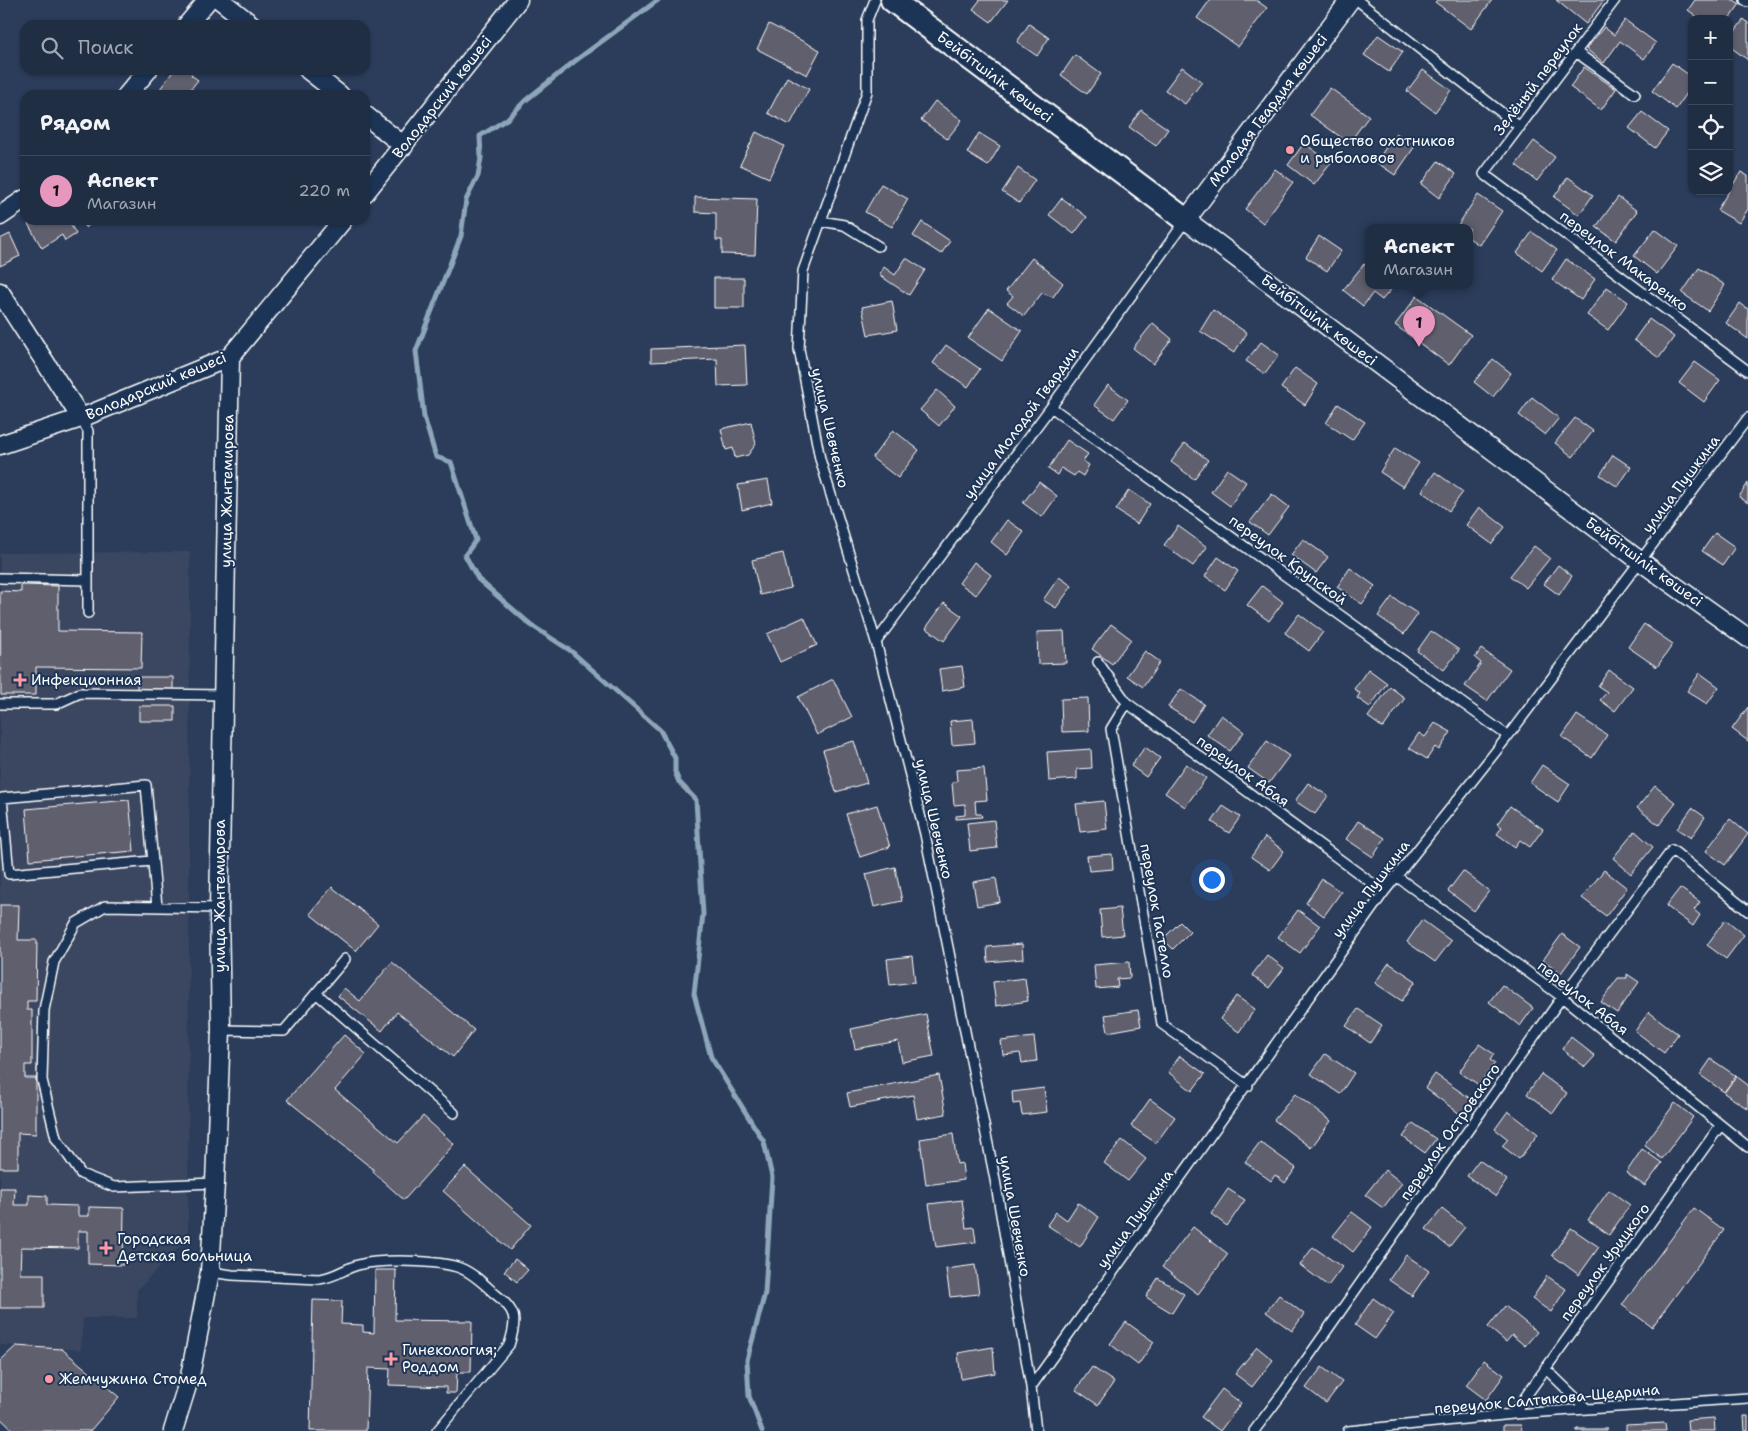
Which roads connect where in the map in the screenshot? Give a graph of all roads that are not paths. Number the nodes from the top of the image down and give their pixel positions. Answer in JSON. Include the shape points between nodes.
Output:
{"nodes":[{"id":1,"x":208,"y":0,"type":"edge"},
{"id":2,"x":220,"y":0,"type":"edge"},
{"id":3,"x":518,"y":0,"type":"edge"},
{"id":4,"x":876,"y":0,"type":"edge"},
{"id":5,"x":892,"y":0,"type":"edge"},
{"id":6,"x":1350,"y":0,"type":"edge"},
{"id":7,"x":1357,"y":0,"type":"edge"},
{"id":8,"x":1615,"y":0,"type":"edge"},
{"id":9,"x":1745,"y":0,"type":"edge"},
{"id":10,"x":1748,"y":2,"type":"edge"},
{"id":11,"x":191,"y":20,"type":"edge"},
{"id":12,"x":246,"y":20,"type":"edge"},
{"id":13,"x":1576,"y":52,"type":"junction"},
{"id":14,"x":144,"y":75,"type":"edge"},
{"id":15,"x":314,"y":75,"type":"edge"},
{"id":16,"x":131,"y":90,"type":"edge"},
{"id":17,"x":334,"y":90,"type":"edge"},
{"id":18,"x":1636,"y":94,"type":"dead end"},
{"id":19,"x":370,"y":119,"type":"edge"},
{"id":20,"x":1520,"y":127,"type":"junction"},
{"id":21,"x":404,"y":146,"type":"junction"},
{"id":22,"x":1484,"y":174,"type":"joint"},
{"id":23,"x":370,"y":187,"type":"edge"},
{"id":24,"x":20,"y":202,"type":"edge"},
{"id":25,"x":0,"y":216,"type":"edge"},
{"id":26,"x":1186,"y":220,"type":"junction"},
{"id":27,"x":821,"y":221,"type":"junction"},
{"id":28,"x":339,"y":225,"type":"edge"},
{"id":29,"x":878,"y":246,"type":"dead end"},
{"id":30,"x":0,"y":292,"type":"edge"},
{"id":31,"x":230,"y":357,"type":"junction"},
{"id":32,"x":1748,"y":371,"type":"edge"},
{"id":33,"x":1051,"y":407,"type":"junction"},
{"id":34,"x":81,"y":418,"type":"junction"},
{"id":35,"x":1748,"y":418,"type":"edge"},
{"id":36,"x":0,"y":445,"type":"edge"},
{"id":37,"x":1640,"y":561,"type":"junction"},
{"id":38,"x":0,"y":578,"type":"edge"},
{"id":39,"x":88,"y":580,"type":"junction"},
{"id":40,"x":88,"y":613,"type":"dead end"},
{"id":41,"x":1748,"y":638,"type":"edge"},
{"id":42,"x":876,"y":642,"type":"junction"},
{"id":43,"x":1098,"y":662,"type":"dead end"},
{"id":44,"x":223,"y":695,"type":"junction"},
{"id":45,"x":1127,"y":703,"type":"junction"},
{"id":46,"x":0,"y":704,"type":"edge"},
{"id":47,"x":1508,"y":736,"type":"junction"},
{"id":48,"x":3,"y":850,"type":"edge"},
{"id":49,"x":152,"y":861,"type":"junction"},
{"id":50,"x":1396,"y":876,"type":"junction"},
{"id":51,"x":1384,"y":892,"type":"junction"},
{"id":52,"x":157,"y":907,"type":"junction"},
{"id":53,"x":219,"y":908,"type":"junction"},
{"id":54,"x":1748,"y":911,"type":"edge"},
{"id":55,"x":344,"y":959,"type":"dead end"},
{"id":56,"x":316,"y":993,"type":"junction"},
{"id":57,"x":1562,"y":997,"type":"junction"},
{"id":58,"x":221,"y":1030,"type":"junction"},
{"id":59,"x":1248,"y":1086,"type":"junction"},
{"id":60,"x":454,"y":1113,"type":"dead end"},
{"id":61,"x":1720,"y":1126,"type":"junction"},
{"id":62,"x":1748,"y":1147,"type":"edge"},
{"id":63,"x":215,"y":1183,"type":"junction"},
{"id":64,"x":210,"y":1272,"type":"junction"},
{"id":65,"x":1545,"y":1368,"type":"junction"},
{"id":66,"x":1031,"y":1388,"type":"junction"},
{"id":67,"x":1748,"y":1398,"type":"edge"},
{"id":68,"x":1587,"y":1409,"type":"junction"},
{"id":69,"x":1513,"y":1414,"type":"junction"},
{"id":70,"x":174,"y":1431,"type":"edge"},
{"id":71,"x":437,"y":1431,"type":"edge"},
{"id":72,"x":1036,"y":1431,"type":"edge"},
{"id":73,"x":1254,"y":1431,"type":"edge"},
{"id":74,"x":1348,"y":1431,"type":"edge"}],
"edges":[{"from":1,"to":11,"type":"street"},
{"from":2,"to":12,"type":"street"},
{"from":3,"to":21,"type":"street","name":"Володарский көшесі"},
{"from":4,"to":27,"type":"lane","name":"улица Шевченко","via":[[867,20],[867,92]]},
{"from":5,"to":26,"type":"street","name":"Бейбітшілік көшесі"},
{"from":6,"to":26,"type":"street","name":"Молодая Гвардия көшесі"},
{"from":7,"to":20,"type":"lane"},
{"from":8,"to":13,"type":"lane","name":"Зелёный переулок"},
{"from":9,"to":10,"type":"lane"},
{"from":13,"to":18,"type":"lane"},
{"from":13,"to":20,"type":"lane","name":"Зелёный переулок"},
{"from":14,"to":16,"type":"street"},
{"from":15,"to":17,"type":"street"},
{"from":19,"to":21,"type":"street"},
{"from":20,"to":22,"type":"lane","name":"Зелёный переулок"},
{"from":21,"to":23,"type":"street","name":"Володарский көшесі"},
{"from":22,"to":32,"type":"lane","name":"переулок Макаренко"},
{"from":24,"to":25,"type":"street"},
{"from":26,"to":33,"type":"lane","name":"улица Молодой Гвардии"},
{"from":26,"to":37,"type":"street","name":"Бейбітшілік көшесі"},
{"from":27,"to":29,"type":"lane","via":[[844,225]]},
{"from":27,"to":42,"type":"lane","name":"улица Шевченко","via":[[803,271],[799,349],[820,459]]},
{"from":28,"to":31,"type":"street","name":"Володарский көшесі"},
{"from":30,"to":34,"type":"street"},
{"from":31,"to":34,"type":"street","name":"Володарский көшесі"},
{"from":31,"to":44,"type":"street","name":"улица Жантемирова"},
{"from":33,"to":42,"type":"lane","name":"улица Молодой Гвардии"},
{"from":33,"to":47,"type":"lane","name":"переулок Крупской"},
{"from":34,"to":36,"type":"street","name":"Володарский көшесі"},
{"from":34,"to":39,"type":"lane","via":[[88,431]]},
{"from":35,"to":37,"type":"lane","name":"улица Пушкина"},
{"from":37,"to":41,"type":"street","name":"Бейбітшілік көшесі"},
{"from":37,"to":47,"type":"lane","name":"улица Пушкина"},
{"from":38,"to":39,"type":"lane"},
{"from":39,"to":40,"type":"lane"},
{"from":42,"to":66,"type":"lane","name":"улица Шевченко","via":[[925,834],[994,1174]]},
{"from":43,"to":45,"type":"lane","name":"переулок Абая"},
{"from":44,"to":46,"type":"lane","via":[[80,693],[56,704]]},
{"from":44,"to":53,"type":"street","name":"улица Жантемирова"},
{"from":45,"to":51,"type":"lane","name":"переулок Абая"},
{"from":45,"to":59,"type":"lane","name":"переулок Гастелло","via":[[1111,729],[1162,1024]]},
{"from":47,"to":50,"type":"lane","name":"улица Пушкина"},
{"from":48,"to":49,"type":"lane","via":[[9,874]]},
{"from":48,"to":49,"type":"lane","via":[[2,798],[146,785]]},
{"from":49,"to":52,"type":"lane"},
{"from":50,"to":51,"type":"lane","name":"улица Пушкина"},
{"from":50,"to":57,"type":"lane","name":"переулок Абая"},
{"from":51,"to":59,"type":"lane","name":"улица Пушкина"},
{"from":52,"to":53,"type":"lane"},
{"from":52,"to":63,"type":"lane","via":[[106,906],[76,923],[54,962],[44,1010],[42,1080],[56,1138],[81,1174],[114,1187]]},
{"from":53,"to":58,"type":"street","name":"улица Жантемирова"},
{"from":54,"to":57,"type":"lane","name":"переулок Островского","via":[[1672,850]]},
{"from":55,"to":56,"type":"lane"},
{"from":56,"to":58,"type":"lane","via":[[284,1031]]},
{"from":56,"to":60,"type":"lane"},
{"from":57,"to":61,"type":"lane","name":"переулок Абая"},
{"from":57,"to":73,"type":"lane","name":"переулок Островского"},
{"from":58,"to":63,"type":"street","name":"улица Жантемирова"},
{"from":59,"to":66,"type":"lane","name":"улица Пушкина"},
{"from":61,"to":62,"type":"lane","name":"переулок Абая"},
{"from":61,"to":65,"type":"lane","name":"переулок Урицкого"},
{"from":63,"to":64,"type":"street","name":"улица Жантемирова"},
{"from":64,"to":70,"type":"street","name":"улица Жантемирова","via":[[190,1376]]},
{"from":64,"to":71,"type":"lane","via":[[319,1279],[333,1278],[370,1262],[430,1262],[462,1269],[475,1277],[509,1305],[515,1318],[514,1330],[509,1345]]},
{"from":65,"to":68,"type":"lane"},
{"from":65,"to":69,"type":"lane","name":"переулок Урицкого"},
{"from":66,"to":72,"type":"lane","name":"улица Шевченко"},
{"from":67,"to":68,"type":"lane","name":"переулок Салтыкова-Щедрина"},
{"from":68,"to":69,"type":"lane","name":"переулок Салтыкова-Щедрина"},
{"from":69,"to":74,"type":"lane","name":"переулок Салтыкова-Щедрина"}]}
